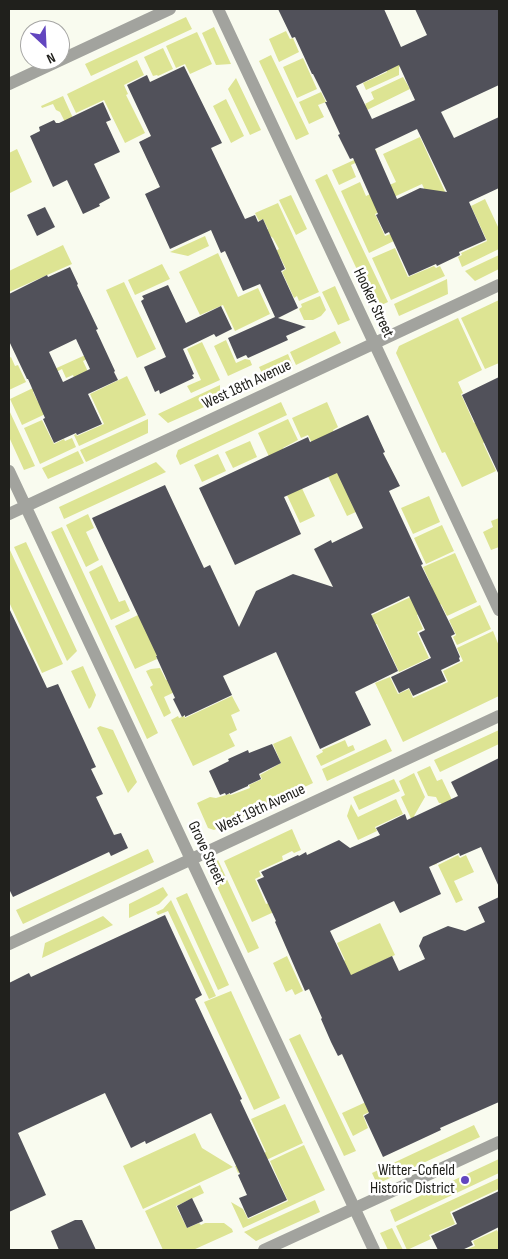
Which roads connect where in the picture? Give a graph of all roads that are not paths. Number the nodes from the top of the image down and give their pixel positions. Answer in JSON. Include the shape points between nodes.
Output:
{"nodes":[{"id":1,"x":170,"y":9,"type":"edge"},
{"id":2,"x":218,"y":9,"type":"edge"},
{"id":3,"x":9,"y":84,"type":"edge"},
{"id":4,"x":499,"y":285,"type":"edge"},
{"id":5,"x":374,"y":343,"type":"junction"},
{"id":6,"x":9,"y":471,"type":"edge"},
{"id":7,"x":25,"y":506,"type":"junction"},
{"id":8,"x":9,"y":514,"type":"edge"},
{"id":9,"x":499,"y":610,"type":"edge"},
{"id":10,"x":499,"y":716,"type":"edge"},
{"id":11,"x":191,"y":859,"type":"junction"},
{"id":12,"x":9,"y":944,"type":"edge"},
{"id":13,"x":499,"y":1142,"type":"edge"},
{"id":14,"x":354,"y":1208,"type":"junction"},
{"id":15,"x":264,"y":1250,"type":"edge"},
{"id":16,"x":374,"y":1250,"type":"edge"}],
"edges":[{"from":1,"to":3,"type":"street"},
{"from":2,"to":5,"type":"street","name":"Hooker Street"},
{"from":4,"to":5,"type":"street","name":"West 18th Avenue"},
{"from":5,"to":7,"type":"street","name":"West 18th Avenue"},
{"from":5,"to":9,"type":"street","name":"Hooker Street"},
{"from":6,"to":7,"type":"street","name":"Grove Street"},
{"from":7,"to":8,"type":"street","name":"West 18th Avenue"},
{"from":7,"to":11,"type":"street","name":"Grove Street"},
{"from":10,"to":11,"type":"street","name":"West 19th Avenue"},
{"from":11,"to":12,"type":"street","name":"West 19th Avenue"},
{"from":11,"to":14,"type":"street","name":"Grove Street"},
{"from":13,"to":14,"type":"street"},
{"from":14,"to":15,"type":"street"},
{"from":14,"to":16,"type":"street","name":"Grove Street"}]}
